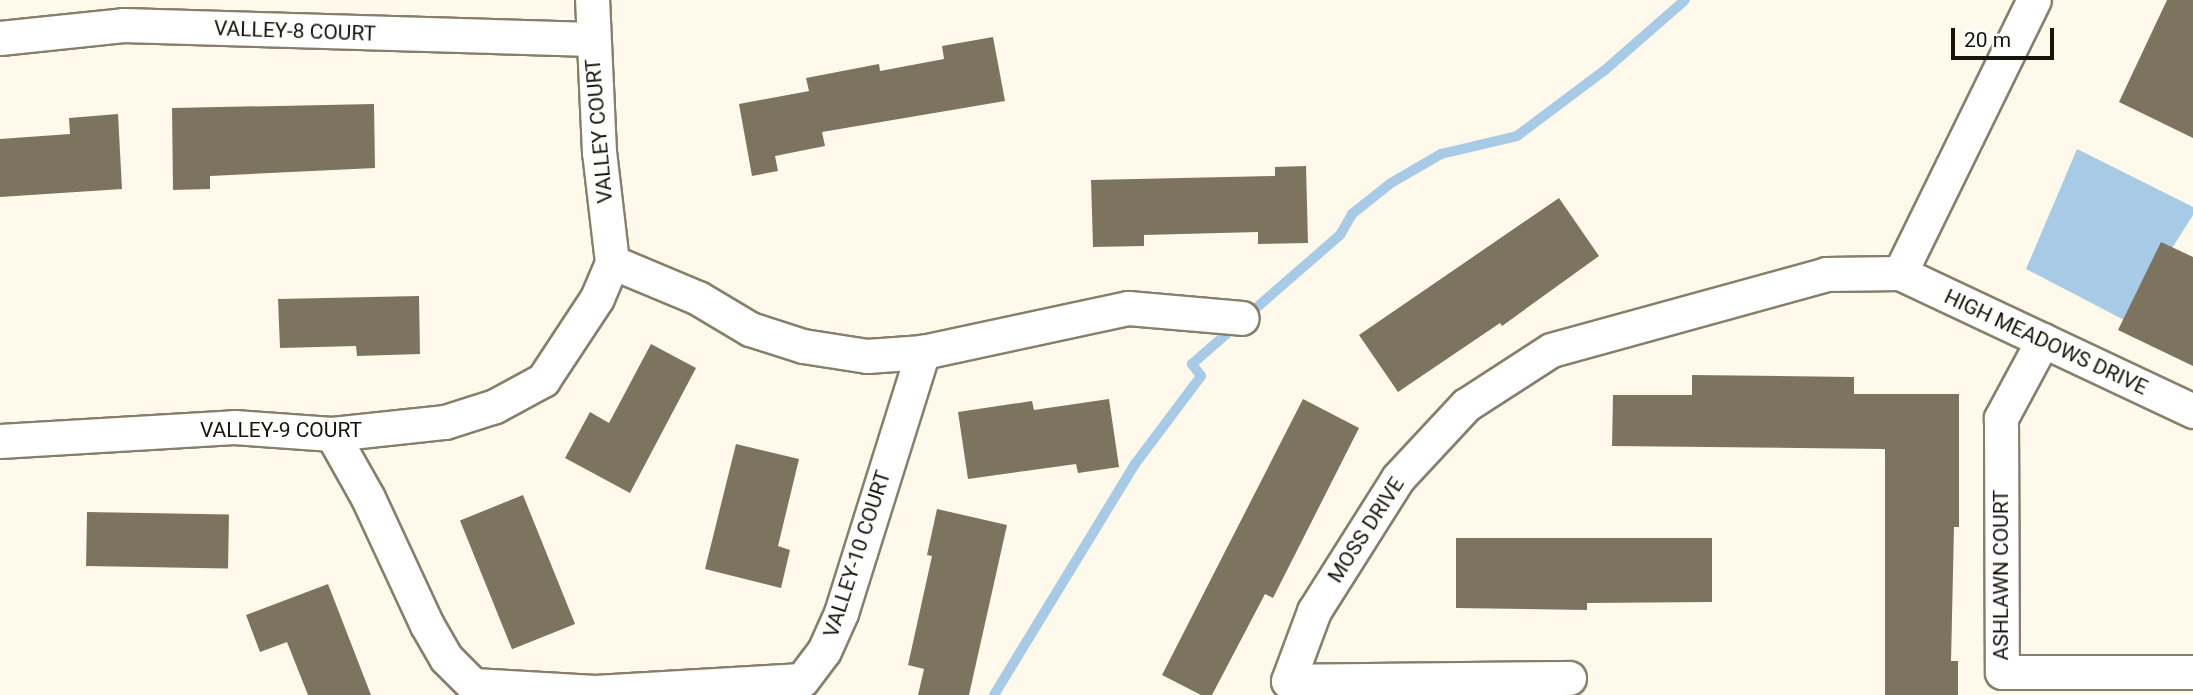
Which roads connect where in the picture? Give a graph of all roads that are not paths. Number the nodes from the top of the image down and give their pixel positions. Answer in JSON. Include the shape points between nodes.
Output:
{"nodes":[{"id":1,"x":592,"y":0,"type":"edge"},
{"id":2,"x":2034,"y":0,"type":"edge"},
{"id":3,"x":0,"y":38,"type":"edge"},
{"id":4,"x":591,"y":39,"type":"junction"},
{"id":5,"x":611,"y":262,"type":"junction"},
{"id":6,"x":1900,"y":273,"type":"junction"},
{"id":7,"x":1242,"y":317,"type":"dead end"},
{"id":8,"x":2043,"y":340,"type":"junction"},
{"id":9,"x":923,"y":352,"type":"junction"},
{"id":10,"x":2193,"y":411,"type":"edge"},
{"id":11,"x":332,"y":434,"type":"junction"},
{"id":12,"x":0,"y":441,"type":"edge"},
{"id":13,"x":2193,"y":671,"type":"edge"},
{"id":14,"x":1569,"y":678,"type":"dead end"}],
"edges":[{"from":1,"to":4,"type":"street","name":"VALLEY COURT"},
{"from":2,"to":6,"type":"street"},
{"from":3,"to":4,"type":"street","name":"VALLEY-8 COURT","via":[[123,25]]},
{"from":4,"to":5,"type":"street","name":"VALLEY COURT"},
{"from":5,"to":9,"type":"street","via":[[698,298],[750,329],[803,346],[867,356]]},
{"from":5,"to":11,"type":"street","name":"VALLEY-9 COURT","via":[[597,298],[543,380],[495,406],[445,422]]},
{"from":6,"to":8,"type":"street","name":"HIGH MEADOWS DRIVE"},
{"from":6,"to":14,"type":"street","name":"MOSS DRIVE","via":[[1826,274],[1551,350],[1466,405],[1398,478],[1314,611],[1288,681]]},
{"from":7,"to":9,"type":"street","via":[[1128,308]]},
{"from":8,"to":10,"type":"street","name":"HIGH MEADOWS DRIVE"},
{"from":8,"to":13,"type":"street","name":"ASHLAWN COURT","via":[[2001,418],[2002,672]]},
{"from":9,"to":11,"type":"street","name":"VALLEY-10 COURT","via":[[841,613],[824,652],[802,680],[595,692],[473,685],[446,658]]},
{"from":11,"to":12,"type":"street","name":"VALLEY-9 COURT","via":[[234,427]]}]}
